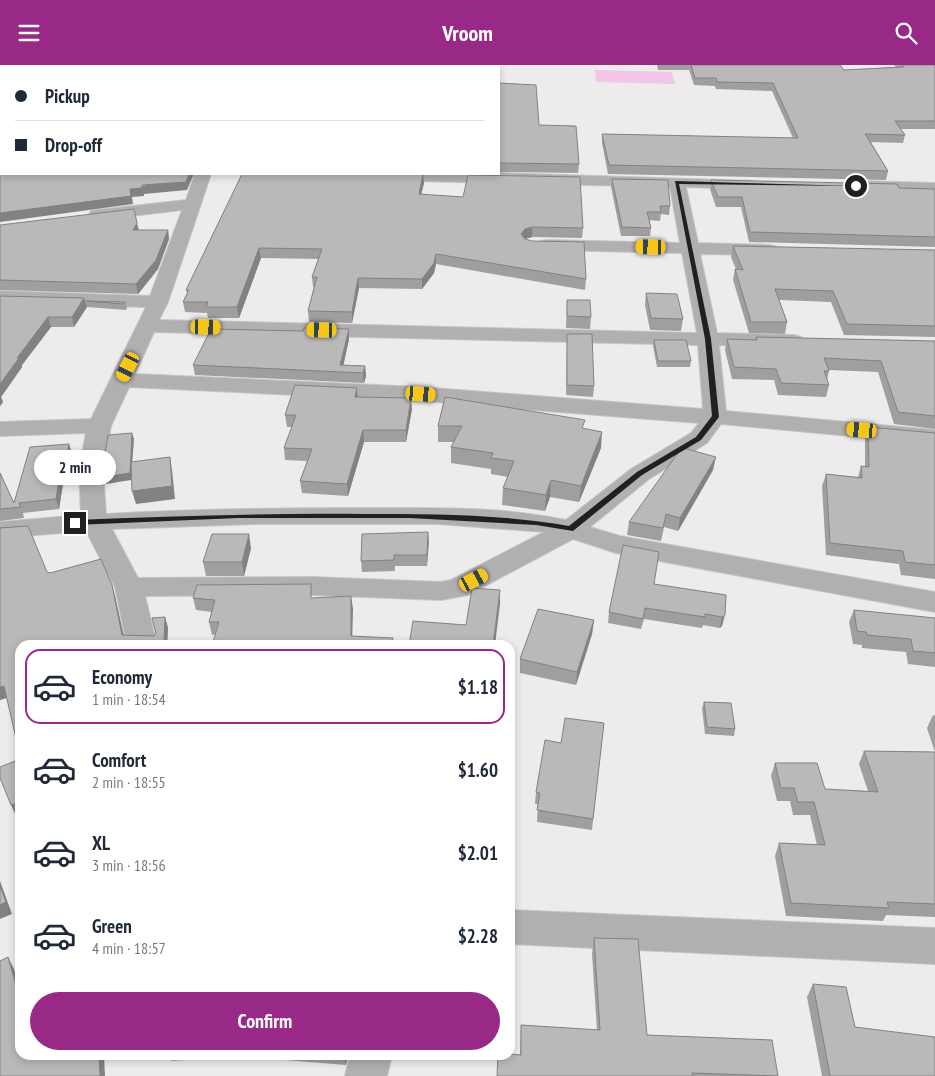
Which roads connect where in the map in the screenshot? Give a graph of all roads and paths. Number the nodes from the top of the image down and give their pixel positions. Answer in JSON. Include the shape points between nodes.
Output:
{"nodes":[{"id":1,"x":203,"y":175,"type":"edge"},
{"id":2,"x":379,"y":175,"type":"edge"},
{"id":3,"x":677,"y":182,"type":"junction"},
{"id":4,"x":766,"y":184,"type":"edge"},
{"id":5,"x":846,"y":186,"type":"edge"},
{"id":6,"x":935,"y":188,"type":"edge"},
{"id":7,"x":192,"y":204,"type":"junction"},
{"id":8,"x":77,"y":218,"type":"edge"},
{"id":9,"x":532,"y":244,"type":"edge"},
{"id":10,"x":691,"y":248,"type":"junction"},
{"id":11,"x":789,"y":251,"type":"edge"},
{"id":12,"x":0,"y":297,"type":"edge"},
{"id":13,"x":158,"y":302,"type":"junction"},
{"id":14,"x":148,"y":326,"type":"junction"},
{"id":15,"x":708,"y":339,"type":"junction"},
{"id":16,"x":817,"y":342,"type":"edge"},
{"id":17,"x":121,"y":380,"type":"junction"},
{"id":18,"x":715,"y":417,"type":"junction"},
{"id":19,"x":99,"y":426,"type":"junction"},
{"id":20,"x":0,"y":429,"type":"edge"},
{"id":21,"x":935,"y":437,"type":"edge"},
{"id":22,"x":94,"y":521,"type":"junction"},
{"id":23,"x":571,"y":529,"type":"junction"},
{"id":24,"x":0,"y":530,"type":"edge"},
{"id":25,"x":129,"y":587,"type":"junction"},
{"id":26,"x":935,"y":602,"type":"edge"},
{"id":27,"x":141,"y":640,"type":"edge"},
{"id":28,"x":515,"y":927,"type":"edge"},
{"id":29,"x":935,"y":945,"type":"edge"},
{"id":30,"x":370,"y":1060,"type":"edge"},
{"id":31,"x":366,"y":1076,"type":"edge"}],
"edges":[{"from":1,"to":7,"type":"street"},
{"from":2,"to":3,"type":"street"},
{"from":3,"to":4,"type":"street"},
{"from":3,"to":10,"type":"street"},
{"from":5,"to":6,"type":"street"},
{"from":7,"to":8,"type":"street"},
{"from":7,"to":13,"type":"street"},
{"from":9,"to":10,"type":"street"},
{"from":10,"to":11,"type":"street"},
{"from":10,"to":15,"type":"street"},
{"from":12,"to":13,"type":"street"},
{"from":13,"to":14,"type":"street"},
{"from":14,"to":15,"type":"street"},
{"from":14,"to":17,"type":"street"},
{"from":15,"to":16,"type":"street"},
{"from":15,"to":18,"type":"street"},
{"from":17,"to":18,"type":"street","via":[[421,394]]},
{"from":17,"to":19,"type":"street"},
{"from":18,"to":21,"type":"street"},
{"from":18,"to":23,"type":"street","via":[[699,438],[640,474]]},
{"from":19,"to":20,"type":"street"},
{"from":19,"to":22,"type":"street","via":[[91,469]]},
{"from":22,"to":23,"type":"street","via":[[238,515],[410,516],[536,523]]},
{"from":22,"to":24,"type":"street"},
{"from":22,"to":25,"type":"street"},
{"from":23,"to":25,"type":"street","via":[[458,588],[441,591],[313,586]]},
{"from":23,"to":26,"type":"street","via":[[616,544]]},
{"from":25,"to":27,"type":"street"},
{"from":28,"to":29,"type":"street"},
{"from":30,"to":31,"type":"street"}]}
